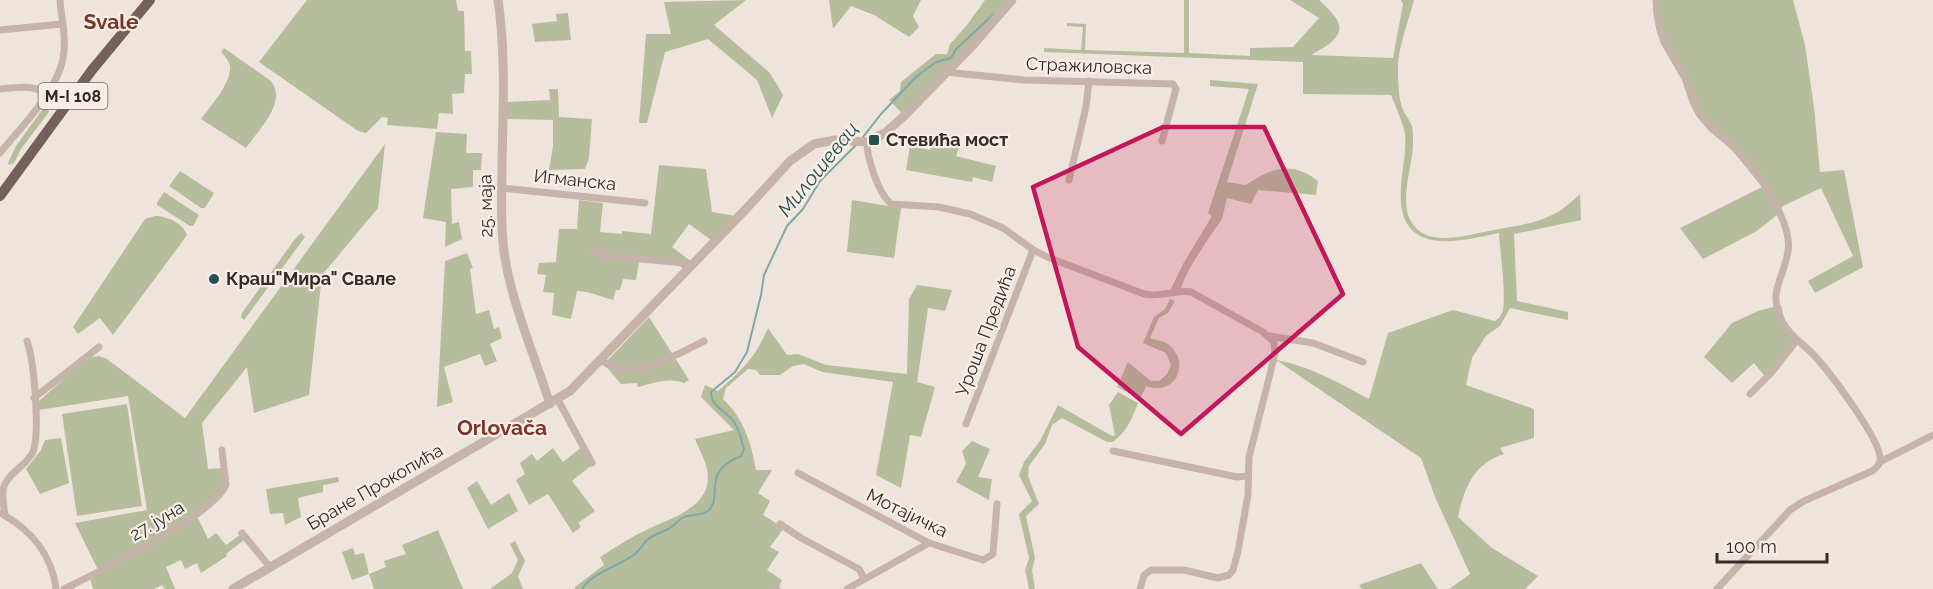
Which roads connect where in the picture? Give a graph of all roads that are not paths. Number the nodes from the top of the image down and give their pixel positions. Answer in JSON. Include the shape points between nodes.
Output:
{"nodes":[{"id":1,"x":60,"y":0,"type":"edge"},
{"id":2,"x":150,"y":0,"type":"edge"},
{"id":3,"x":498,"y":0,"type":"edge"},
{"id":4,"x":1012,"y":0,"type":"edge"},
{"id":5,"x":1656,"y":0,"type":"edge"},
{"id":6,"x":62,"y":24,"type":"junction"},
{"id":7,"x":0,"y":30,"type":"edge"},
{"id":8,"x":945,"y":72,"type":"junction"},
{"id":9,"x":1089,"y":81,"type":"junction"},
{"id":10,"x":0,"y":88,"type":"edge"},
{"id":11,"x":48,"y":93,"type":"junction"},
{"id":12,"x":63,"y":109,"type":"junction"},
{"id":13,"x":1162,"y":141,"type":"dead end"},
{"id":14,"x":865,"y":142,"type":"junction"},
{"id":15,"x":0,"y":153,"type":"edge"},
{"id":16,"x":1069,"y":180,"type":"dead end"},
{"id":17,"x":502,"y":188,"type":"junction"},
{"id":18,"x":2,"y":190,"type":"edge"},
{"id":19,"x":645,"y":203,"type":"dead end"},
{"id":20,"x":1216,"y":218,"type":"dead end"},
{"id":21,"x":1033,"y":250,"type":"junction"},
{"id":22,"x":592,"y":251,"type":"dead end"},
{"id":23,"x":689,"y":269,"type":"junction"},
{"id":24,"x":1176,"y":292,"type":"junction"},
{"id":25,"x":1269,"y":336,"type":"junction"},
{"id":26,"x":1797,"y":340,"type":"junction"},
{"id":27,"x":27,"y":341,"type":"dead end"},
{"id":28,"x":704,"y":341,"type":"dead end"},
{"id":29,"x":99,"y":346,"type":"dead end"},
{"id":30,"x":601,"y":360,"type":"junction"},
{"id":31,"x":1363,"y":362,"type":"dead end"},
{"id":32,"x":1750,"y":394,"type":"dead end"},
{"id":33,"x":34,"y":398,"type":"junction"},
{"id":34,"x":554,"y":402,"type":"junction"},
{"id":35,"x":966,"y":424,"type":"dead end"},
{"id":36,"x":1933,"y":435,"type":"edge"},
{"id":37,"x":222,"y":450,"type":"dead end"},
{"id":38,"x":1113,"y":451,"type":"dead end"},
{"id":39,"x":1880,"y":462,"type":"junction"},
{"id":40,"x":592,"y":463,"type":"dead end"},
{"id":41,"x":798,"y":473,"type":"dead end"},
{"id":42,"x":1248,"y":476,"type":"junction"},
{"id":43,"x":997,"y":504,"type":"dead end"},
{"id":44,"x":2,"y":514,"type":"edge"},
{"id":45,"x":780,"y":524,"type":"dead end"},
{"id":46,"x":242,"y":533,"type":"dead end"},
{"id":47,"x":929,"y":543,"type":"junction"},
{"id":48,"x":270,"y":567,"type":"junction"},
{"id":49,"x":864,"y":578,"type":"junction"},
{"id":50,"x":56,"y":589,"type":"edge"},
{"id":51,"x":64,"y":589,"type":"edge"},
{"id":52,"x":233,"y":589,"type":"edge"},
{"id":53,"x":847,"y":589,"type":"edge"},
{"id":54,"x":1140,"y":589,"type":"edge"},
{"id":55,"x":1717,"y":589,"type":"edge"}],
"edges":[{"from":1,"to":6,"type":"street"},
{"from":2,"to":12,"type":"main road","number":"M-I 108"},
{"from":3,"to":17,"type":"street","name":"25. маја","via":[[502,30]]},
{"from":4,"to":8,"type":"street"},
{"from":5,"to":26,"type":"street","via":[[1662,38],[1686,78],[1695,106],[1761,180],[1781,215],[1788,249],[1775,299],[1781,320]]},
{"from":6,"to":7,"type":"street"},
{"from":6,"to":11,"type":"street","via":[[64,53]]},
{"from":8,"to":9,"type":"street","name":"Стражиловска","via":[[1024,80]]},
{"from":8,"to":14,"type":"street","via":[[891,129]]},
{"from":9,"to":13,"type":"street","name":"Стражиловска","via":[[1173,84],[1176,89]]},
{"from":9,"to":16,"type":"street"},
{"from":10,"to":11,"type":"street","via":[[31,86]]},
{"from":11,"to":12,"type":"street"},
{"from":11,"to":15,"type":"street"},
{"from":12,"to":18,"type":"main road","number":"M-I 108"},
{"from":14,"to":21,"type":"street","via":[[881,192],[891,204],[939,207],[970,214],[1003,228]]},
{"from":14,"to":23,"type":"street","name":"Бране Прокопића","via":[[824,141],[804,150]]},
{"from":17,"to":19,"type":"street","name":"Игманска"},
{"from":17,"to":34,"type":"street","name":"25. маја","via":[[506,265]]},
{"from":20,"to":24,"type":"street","via":[[1180,277]]},
{"from":21,"to":24,"type":"street","via":[[1144,294]]},
{"from":21,"to":35,"type":"street","name":"Уроша Предића"},
{"from":22,"to":23,"type":"street","via":[[682,263]]},
{"from":23,"to":30,"type":"street","name":"Бране Прокопића"},
{"from":24,"to":25,"type":"street","via":[[1200,296]]},
{"from":25,"to":31,"type":"street","via":[[1313,343]]},
{"from":25,"to":42,"type":"street","via":[[1275,354],[1249,457]]},
{"from":26,"to":32,"type":"street"},
{"from":26,"to":39,"type":"street","via":[[1825,369],[1868,429]]},
{"from":27,"to":33,"type":"street"},
{"from":28,"to":30,"type":"street","via":[[634,368],[608,366]]},
{"from":29,"to":33,"type":"street"},
{"from":30,"to":34,"type":"street","name":"Бране Прокопића"},
{"from":33,"to":44,"type":"street","via":[[35,445],[27,462],[3,482]]},
{"from":34,"to":40,"type":"street"},
{"from":34,"to":48,"type":"street","name":"Бране Прокопића"},
{"from":36,"to":39,"type":"street"},
{"from":37,"to":51,"type":"street","name":"27. јуна","via":[[226,484],[209,505],[141,549]]},
{"from":38,"to":42,"type":"street"},
{"from":39,"to":55,"type":"street","via":[[1865,475],[1790,510]]},
{"from":41,"to":47,"type":"street","name":"Мотајичка"},
{"from":42,"to":54,"type":"street","via":[[1236,564],[1229,575],[1218,578],[1184,570],[1151,570],[1144,575]]},
{"from":43,"to":47,"type":"street","name":"Мотајичка","via":[[993,554],[986,559]]},
{"from":44,"to":50,"type":"street","via":[[37,543],[48,560]]},
{"from":45,"to":49,"type":"street","via":[[859,568]]},
{"from":46,"to":48,"type":"street"},
{"from":47,"to":49,"type":"street"},
{"from":48,"to":52,"type":"street","name":"Бране Прокопића"},
{"from":49,"to":53,"type":"street"}]}
